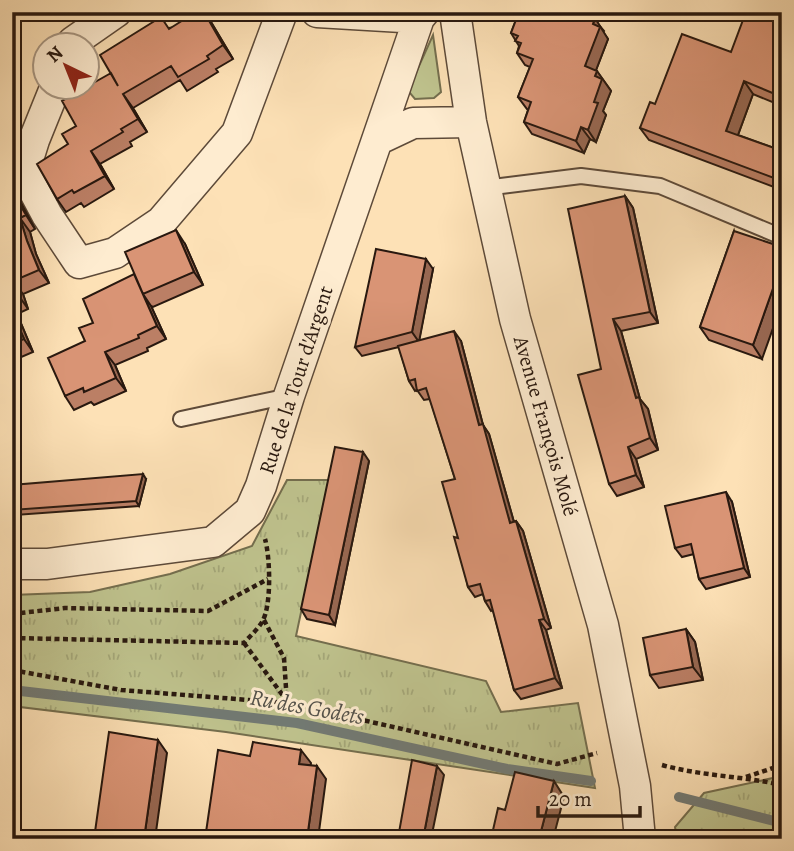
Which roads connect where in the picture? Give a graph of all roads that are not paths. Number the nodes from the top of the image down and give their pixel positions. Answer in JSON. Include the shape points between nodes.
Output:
{"nodes":[{"id":1,"x":116,"y":12,"type":"edge"},
{"id":2,"x":282,"y":12,"type":"edge"},
{"id":3,"x":317,"y":12,"type":"edge"},
{"id":4,"x":455,"y":12,"type":"edge"},
{"id":5,"x":422,"y":15,"type":"edge"},
{"id":6,"x":87,"y":32,"type":"edge"},
{"id":7,"x":49,"y":102,"type":"edge"},
{"id":8,"x":471,"y":122,"type":"junction"},
{"id":9,"x":377,"y":141,"type":"junction"},
{"id":10,"x":485,"y":188,"type":"junction"},
{"id":11,"x":782,"y":237,"type":"edge"},
{"id":12,"x":289,"y":396,"type":"junction"},
{"id":13,"x":181,"y":419,"type":"dead end"},
{"id":14,"x":12,"y":564,"type":"edge"},
{"id":15,"x":640,"y":839,"type":"edge"}],
"edges":[{"from":1,"to":6,"type":"street"},
{"from":2,"to":7,"type":"street","via":[[237,133],[161,222],[115,253],[79,263],[24,172]]},
{"from":3,"to":5,"type":"street"},
{"from":4,"to":8,"type":"street","name":"Avenue François Molé"},
{"from":5,"to":9,"type":"street","name":"Rue de la Tour d'Argent"},
{"from":8,"to":9,"type":"street","via":[[413,123]]},
{"from":8,"to":10,"type":"street","name":"Avenue François Molé"},
{"from":9,"to":12,"type":"street","name":"Rue de la Tour d'Argent"},
{"from":10,"to":11,"type":"lane","via":[[582,176],[660,186]]},
{"from":10,"to":15,"type":"street","name":"Avenue François Molé","via":[[514,318],[603,625],[635,786]]},
{"from":12,"to":13,"type":"lane"},
{"from":12,"to":14,"type":"street","name":"Rue de la Tour d'Argent","via":[[250,511],[213,542],[47,564]]}]}
